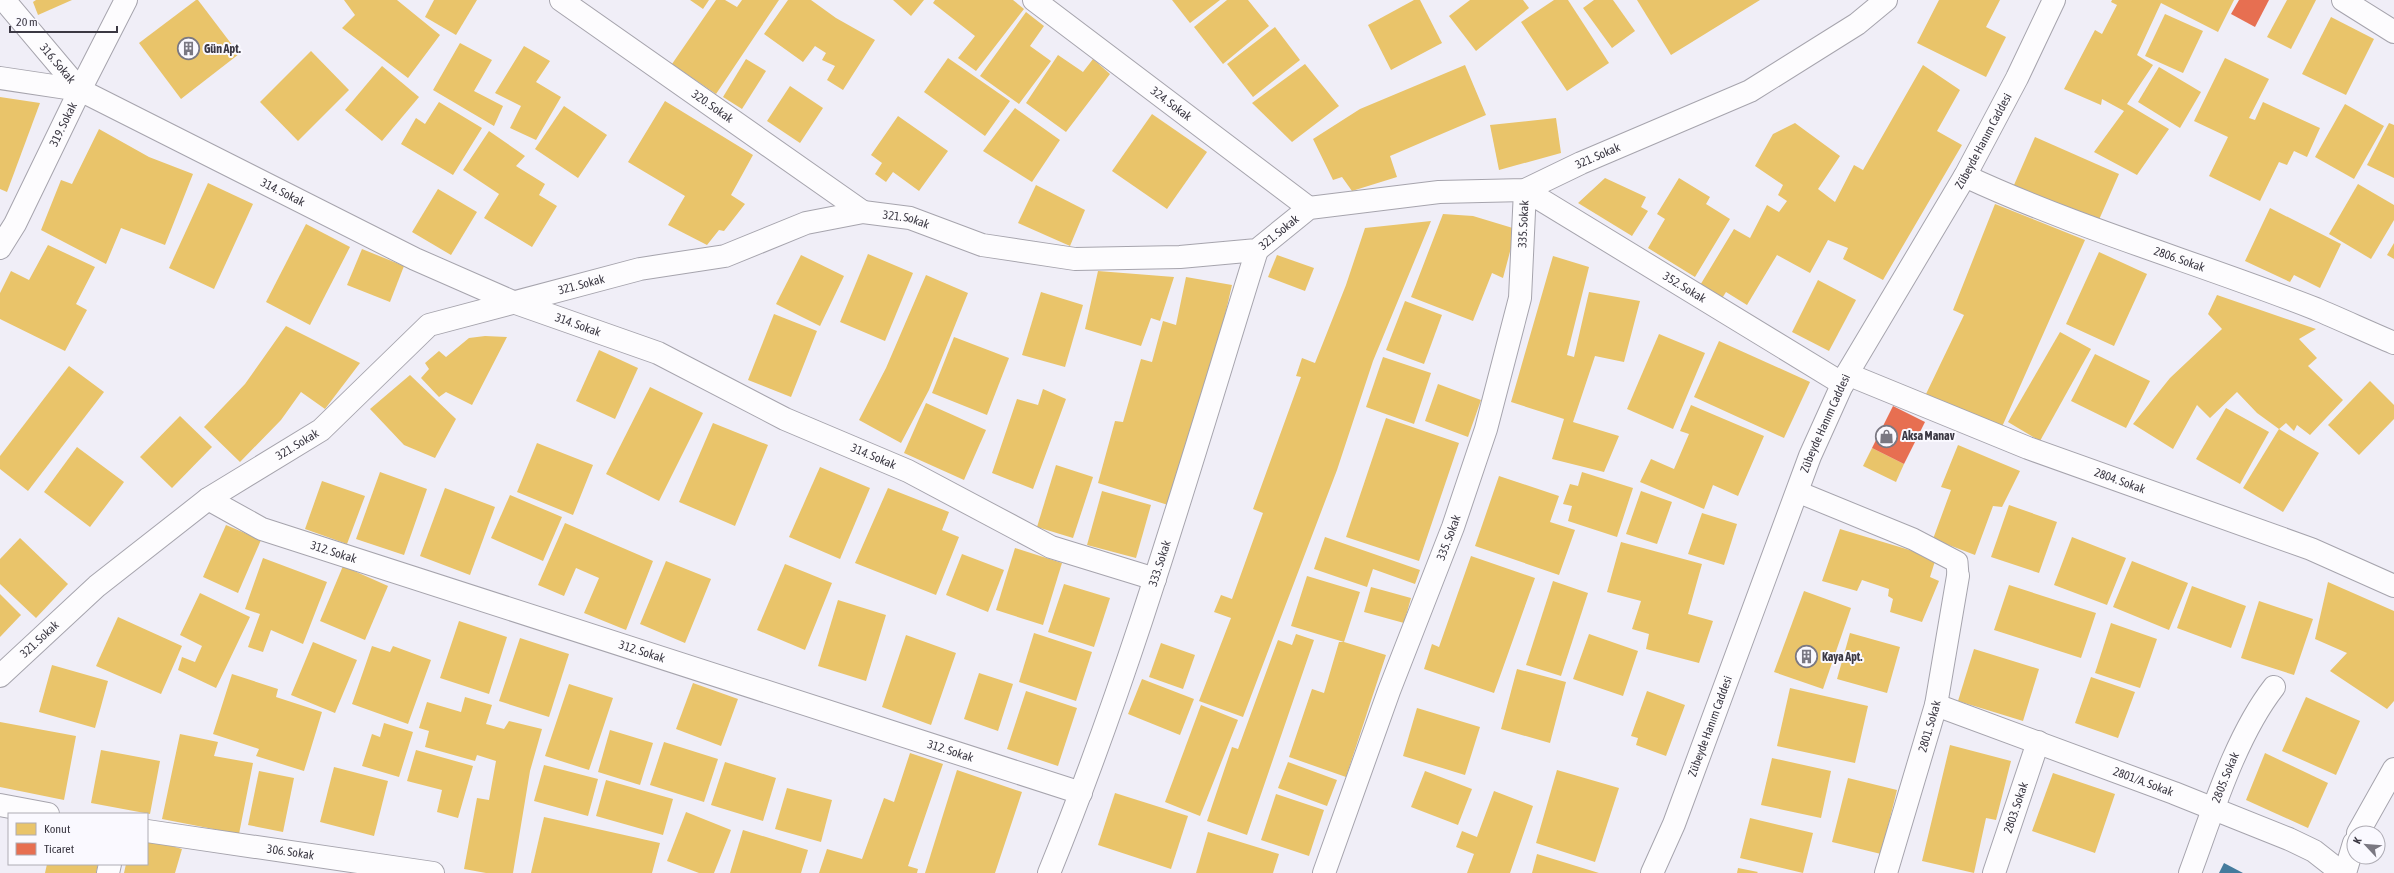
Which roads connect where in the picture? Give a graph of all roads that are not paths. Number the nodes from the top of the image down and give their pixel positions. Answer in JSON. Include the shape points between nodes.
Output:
{"nodes":[{"id":1,"x":4,"y":0,"type":"edge"},
{"id":2,"x":126,"y":0,"type":"edge"},
{"id":3,"x":561,"y":0,"type":"edge"},
{"id":4,"x":1034,"y":0,"type":"edge"},
{"id":5,"x":1886,"y":0,"type":"edge"},
{"id":6,"x":2054,"y":0,"type":"edge"},
{"id":7,"x":2343,"y":0,"type":"edge"},
{"id":8,"x":2394,"y":32,"type":"edge"},
{"id":9,"x":0,"y":78,"type":"edge"},
{"id":10,"x":80,"y":90,"type":"junction"},
{"id":11,"x":1965,"y":176,"type":"junction"},
{"id":12,"x":1525,"y":190,"type":"junction"},
{"id":13,"x":1309,"y":208,"type":"junction"},
{"id":14,"x":863,"y":212,"type":"junction"},
{"id":15,"x":8,"y":220,"type":"edge"},
{"id":16,"x":0,"y":248,"type":"edge"},
{"id":17,"x":1257,"y":250,"type":"junction"},
{"id":18,"x":513,"y":302,"type":"junction"},
{"id":19,"x":2394,"y":343,"type":"edge"},
{"id":20,"x":1845,"y":379,"type":"junction"},
{"id":21,"x":1798,"y":492,"type":"junction"},
{"id":22,"x":208,"y":500,"type":"junction"},
{"id":23,"x":1958,"y":576,"type":"joint"},
{"id":24,"x":1155,"y":579,"type":"junction"},
{"id":25,"x":2394,"y":586,"type":"edge"},
{"id":26,"x":0,"y":676,"type":"edge"},
{"id":27,"x":2274,"y":687,"type":"dead end"},
{"id":28,"x":1936,"y":705,"type":"junction"},
{"id":29,"x":2038,"y":742,"type":"junction"},
{"id":30,"x":2394,"y":769,"type":"edge"},
{"id":31,"x":1081,"y":793,"type":"junction"},
{"id":32,"x":0,"y":805,"type":"edge"},
{"id":33,"x":2215,"y":808,"type":"junction"},
{"id":34,"x":43,"y":813,"type":"edge"},
{"id":35,"x":2362,"y":825,"type":"edge"},
{"id":36,"x":148,"y":831,"type":"edge"},
{"id":37,"x":428,"y":872,"type":"edge"},
{"id":38,"x":1049,"y":873,"type":"edge"},
{"id":39,"x":1324,"y":873,"type":"edge"},
{"id":40,"x":1652,"y":873,"type":"edge"},
{"id":41,"x":1886,"y":873,"type":"edge"},
{"id":42,"x":1994,"y":873,"type":"edge"},
{"id":43,"x":2190,"y":873,"type":"edge"},
{"id":44,"x":2344,"y":873,"type":"edge"}],
"edges":[{"from":1,"to":10,"type":"street","name":"316. Sokak"},
{"from":2,"to":10,"type":"street","name":"319. Sokak"},
{"from":3,"to":14,"type":"street","name":"320. Sokak"},
{"from":4,"to":13,"type":"street","name":"324. Sokak"},
{"from":5,"to":12,"type":"street","name":"321. Sokak","via":[[1857,24],[1750,91],[1581,163]]},
{"from":6,"to":11,"type":"street","name":"Zübeyde Hanım Caddesi"},
{"from":7,"to":8,"type":"street"},
{"from":9,"to":10,"type":"street","name":"314. Sokak"},
{"from":10,"to":15,"type":"street","name":"319. Sokak"},
{"from":10,"to":18,"type":"street","name":"314. Sokak","via":[[415,259]]},
{"from":11,"to":19,"type":"street","name":"2806. Sokak","via":[[2097,231],[2316,309]]},
{"from":11,"to":20,"type":"street","name":"Zübeyde Hanım Caddesi"},
{"from":12,"to":13,"type":"street","name":"321. Sokak","via":[[1439,192]]},
{"from":12,"to":20,"type":"street","name":"352. Sokak"},
{"from":12,"to":39,"type":"street","name":"335. Sokak","via":[[1520,298],[1486,428],[1454,527],[1389,691]]},
{"from":13,"to":17,"type":"street","name":"321. Sokak"},
{"from":14,"to":17,"type":"street","name":"321. Sokak","via":[[910,218],[982,245],[1075,259],[1180,257]]},
{"from":14,"to":18,"type":"street","name":"321. Sokak","via":[[806,223],[725,256],[640,269]]},
{"from":15,"to":16,"type":"street","name":"319. Sokak"},
{"from":17,"to":24,"type":"street","name":"333. Sokak"},
{"from":18,"to":22,"type":"street","name":"321. Sokak","via":[[429,325],[321,430]]},
{"from":18,"to":24,"type":"street","name":"314. Sokak","via":[[658,353],[785,419],[908,471],[1051,547]]},
{"from":20,"to":21,"type":"street","name":"Zübeyde Hanım Caddesi","via":[[1810,456]]},
{"from":20,"to":25,"type":"street","name":"2804. Sokak","via":[[2028,448],[2311,549]]},
{"from":21,"to":23,"type":"street","via":[[1913,539],[1957,562]]},
{"from":21,"to":40,"type":"street","name":"Zübeyde Hanım Caddesi","via":[[1674,824]]},
{"from":22,"to":26,"type":"street","name":"321. Sokak","via":[[97,586]]},
{"from":22,"to":31,"type":"street","name":"312. Sokak","via":[[262,529]]},
{"from":23,"to":28,"type":"street","name":"2801. Sokak"},
{"from":24,"to":31,"type":"street","name":"333. Sokak"},
{"from":27,"to":33,"type":"street","name":"2805. Sokak","via":[[2261,704]]},
{"from":28,"to":29,"type":"street","name":"2801/A. Sokak"},
{"from":28,"to":41,"type":"street","name":"2801. Sokak"},
{"from":29,"to":33,"type":"street","name":"2801/A. Sokak"},
{"from":29,"to":42,"type":"street","name":"2803. Sokak"},
{"from":30,"to":35,"type":"street"},
{"from":31,"to":38,"type":"street","name":"333. Sokak"},
{"from":32,"to":34,"type":"street"},
{"from":33,"to":43,"type":"street","name":"2805. Sokak"},
{"from":33,"to":44,"type":"street","name":"2801/A. Sokak","via":[[2314,851]]},
{"from":36,"to":37,"type":"street","name":"306. Sokak"}]}
